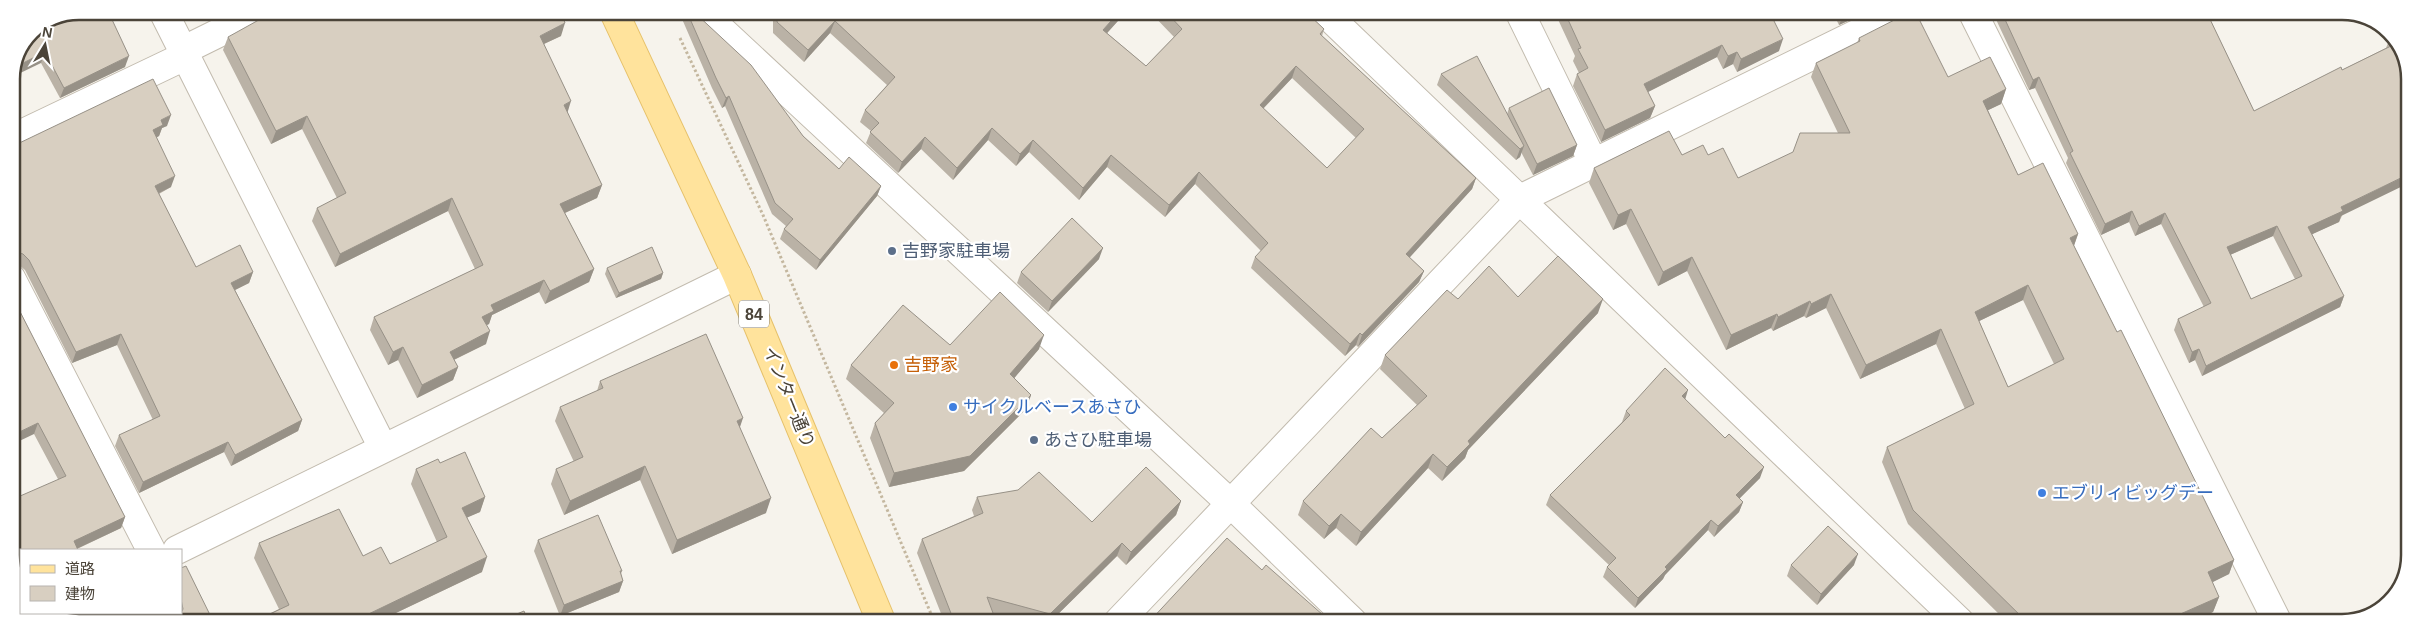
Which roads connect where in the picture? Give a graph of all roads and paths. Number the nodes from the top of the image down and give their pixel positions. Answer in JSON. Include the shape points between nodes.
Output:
{"nodes":[{"id":1,"x":167,"y":20,"type":"edge"},
{"id":2,"x":246,"y":20,"type":"edge"},
{"id":3,"x":618,"y":20,"type":"edge"},
{"id":4,"x":711,"y":20,"type":"edge"},
{"id":5,"x":1332,"y":20,"type":"edge"},
{"id":6,"x":1523,"y":20,"type":"edge"},
{"id":7,"x":1885,"y":20,"type":"edge"},
{"id":8,"x":1976,"y":20,"type":"edge"},
{"id":9,"x":676,"y":30,"type":"dead end"},
{"id":10,"x":184,"y":54,"type":"junction"},
{"id":11,"x":20,"y":135,"type":"edge"},
{"id":12,"x":1594,"y":164,"type":"junction"},
{"id":13,"x":1520,"y":199,"type":"junction"},
{"id":14,"x":737,"y":275,"type":"junction"},
{"id":15,"x":20,"y":295,"type":"edge"},
{"id":16,"x":383,"y":448,"type":"junction"},
{"id":17,"x":1230,"y":503,"type":"junction"},
{"id":18,"x":150,"y":549,"type":"edge"},
{"id":19,"x":179,"y":549,"type":"edge"},
{"id":20,"x":879,"y":614,"type":"edge"},
{"id":21,"x":931,"y":614,"type":"edge"},
{"id":22,"x":1126,"y":614,"type":"edge"},
{"id":23,"x":1345,"y":614,"type":"edge"},
{"id":24,"x":1952,"y":614,"type":"edge"},
{"id":25,"x":2274,"y":614,"type":"edge"}],
"edges":[{"from":1,"to":10,"type":"street"},
{"from":2,"to":10,"type":"street"},
{"from":3,"to":14,"type":"main road","name":"インター通り","number":"84"},
{"from":4,"to":17,"type":"street"},
{"from":5,"to":13,"type":"street"},
{"from":6,"to":12,"type":"street"},
{"from":7,"to":12,"type":"street"},
{"from":8,"to":25,"type":"street"},
{"from":9,"to":21,"type":"path","via":[[763,215]]},
{"from":10,"to":11,"type":"street"},
{"from":10,"to":16,"type":"street"},
{"from":12,"to":13,"type":"street"},
{"from":13,"to":17,"type":"street"},
{"from":13,"to":24,"type":"street"},
{"from":14,"to":16,"type":"street"},
{"from":14,"to":20,"type":"main road","name":"インター通り","number":"84"},
{"from":15,"to":18,"type":"street"},
{"from":16,"to":19,"type":"street"},
{"from":17,"to":22,"type":"street"},
{"from":17,"to":23,"type":"street"}]}
